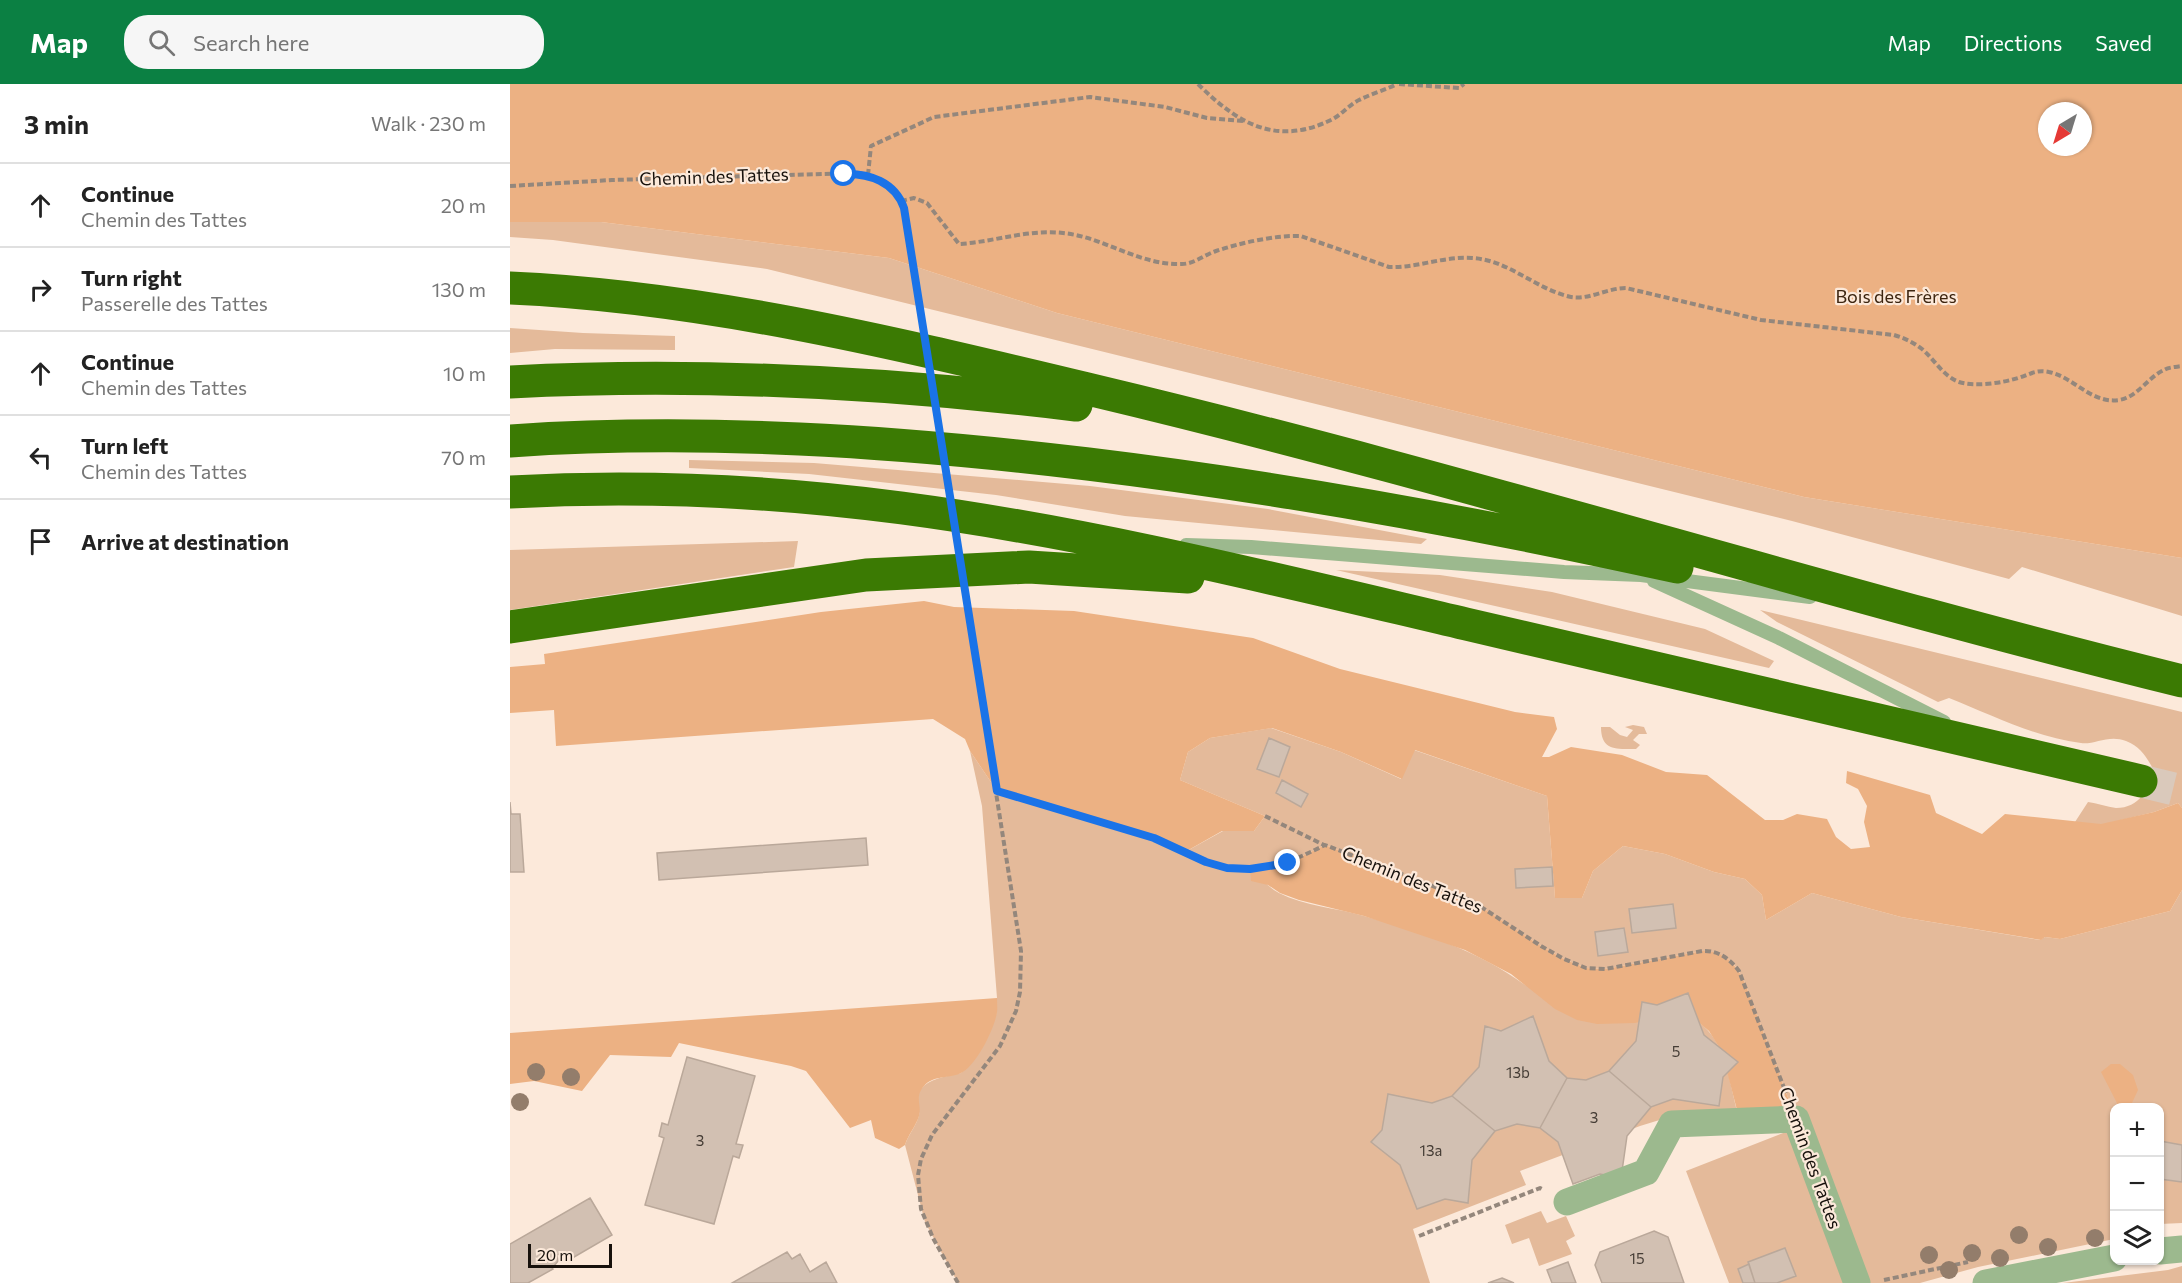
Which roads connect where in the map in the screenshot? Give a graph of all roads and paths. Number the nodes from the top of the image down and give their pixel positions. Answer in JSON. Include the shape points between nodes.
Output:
{"nodes":[{"id":1,"x":1198,"y":84,"type":"edge"},
{"id":2,"x":1398,"y":84,"type":"edge"},
{"id":3,"x":1464,"y":84,"type":"edge"},
{"id":4,"x":1243,"y":121,"type":"junction"},
{"id":5,"x":868,"y":175,"type":"junction"},
{"id":6,"x":510,"y":186,"type":"edge"},
{"id":7,"x":901,"y":201,"type":"junction"},
{"id":8,"x":510,"y":288,"type":"edge"},
{"id":9,"x":2182,"y":366,"type":"edge"},
{"id":10,"x":510,"y":382,"type":"edge"},
{"id":11,"x":1232,"y":423,"type":"junction"},
{"id":12,"x":510,"y":441,"type":"edge"},
{"id":13,"x":510,"y":492,"type":"edge"},
{"id":14,"x":1542,"y":539,"type":"junction"},
{"id":15,"x":1112,"y":543,"type":"junction"},
{"id":16,"x":1641,"y":575,"type":"junction"},
{"id":17,"x":1290,"y":583,"type":"junction"},
{"id":18,"x":1812,"y":597,"type":"junction"},
{"id":19,"x":510,"y":627,"type":"edge"},
{"id":20,"x":2033,"y":644,"type":"junction"},
{"id":21,"x":2182,"y":681,"type":"edge"},
{"id":22,"x":2001,"y":748,"type":"junction"},
{"id":23,"x":2141,"y":781,"type":"tunnel mouth"},
{"id":24,"x":997,"y":791,"type":"junction"},
{"id":25,"x":1265,"y":816,"type":"dead end"},
{"id":26,"x":1325,"y":845,"type":"junction"},
{"id":27,"x":1796,"y":1119,"type":"junction"},
{"id":28,"x":1567,"y":1202,"type":"joint"},
{"id":29,"x":1419,"y":1236,"type":"dead end"},
{"id":30,"x":2182,"y":1249,"type":"edge"},
{"id":31,"x":2164,"y":1251,"type":"edge"},
{"id":32,"x":2110,"y":1259,"type":"edge"},
{"id":33,"x":958,"y":1283,"type":"edge"},
{"id":34,"x":1857,"y":1283,"type":"edge"},
{"id":35,"x":1986,"y":1283,"type":"edge"}],
"edges":[{"from":1,"to":4,"type":"path"},
{"from":2,"to":3,"type":"path","via":[[1459,88]]},
{"from":2,"to":4,"type":"path","via":[[1357,100],[1334,118],[1306,129],[1285,133]]},
{"from":4,"to":5,"type":"path","via":[[1090,97],[934,117],[871,146]]},
{"from":5,"to":6,"type":"path","name":"Chemin des Tattes"},
{"from":5,"to":7,"type":"path","via":[[887,185]]},
{"from":7,"to":9,"type":"path","via":[[914,198],[927,203],[959,244],[1037,232],[1065,233],[1151,261],[1184,264],[1216,251],[1287,236],[1301,237],[1389,267],[1473,258],[1496,262],[1567,296],[1626,288],[1761,320],[1894,335],[1922,349],[1942,371],[1962,383],[1992,383],[2047,371],[2102,399],[2120,400],[2133,395],[2164,370]]},
{"from":7,"to":24,"type":"path","bridge":true},
{"from":8,"to":11,"type":"highway","via":[[639,298],[789,321]]},
{"from":10,"to":11,"type":"highway","via":[[636,377],[806,380],[1004,396]]},
{"from":11,"to":20,"type":"highway"},
{"from":12,"to":14,"type":"highway","via":[[751,438],[987,453],[1283,491]]},
{"from":13,"to":15,"type":"highway","via":[[674,491],[826,499],[901,507]]},
{"from":14,"to":16,"type":"lane"},
{"from":14,"to":18,"type":"highway"},
{"from":15,"to":16,"type":"lane","via":[[1251,547]]},
{"from":15,"to":17,"type":"highway"},
{"from":16,"to":18,"type":"lane"},
{"from":16,"to":22,"type":"lane"},
{"from":17,"to":19,"type":"highway","via":[[1058,568],[981,568],[822,580]]},
{"from":17,"to":22,"type":"highway"},
{"from":18,"to":20,"type":"highway"},
{"from":20,"to":21,"type":"highway"},
{"from":22,"to":23,"type":"highway"},
{"from":24,"to":26,"type":"path","name":"Chemin des Tattes","via":[[1154,838],[1227,868],[1288,863]]},
{"from":24,"to":33,"type":"path","via":[[1021,951],[1020,992],[1000,1046],[932,1135],[918,1175],[925,1222]]},
{"from":25,"to":26,"type":"path"},
{"from":26,"to":27,"type":"path","name":"Chemin des Tattes","via":[[1472,901],[1564,960],[1586,968],[1605,969],[1702,951],[1725,957],[1739,970],[1745,983]]},
{"from":27,"to":28,"type":"street","via":[[1672,1124],[1646,1172]]},
{"from":27,"to":34,"type":"street","name":"Chemin des Tattes"},
{"from":28,"to":29,"type":"path","via":[[1540,1188]]},
{"from":30,"to":31,"type":"street"},
{"from":32,"to":35,"type":"street"}]}
